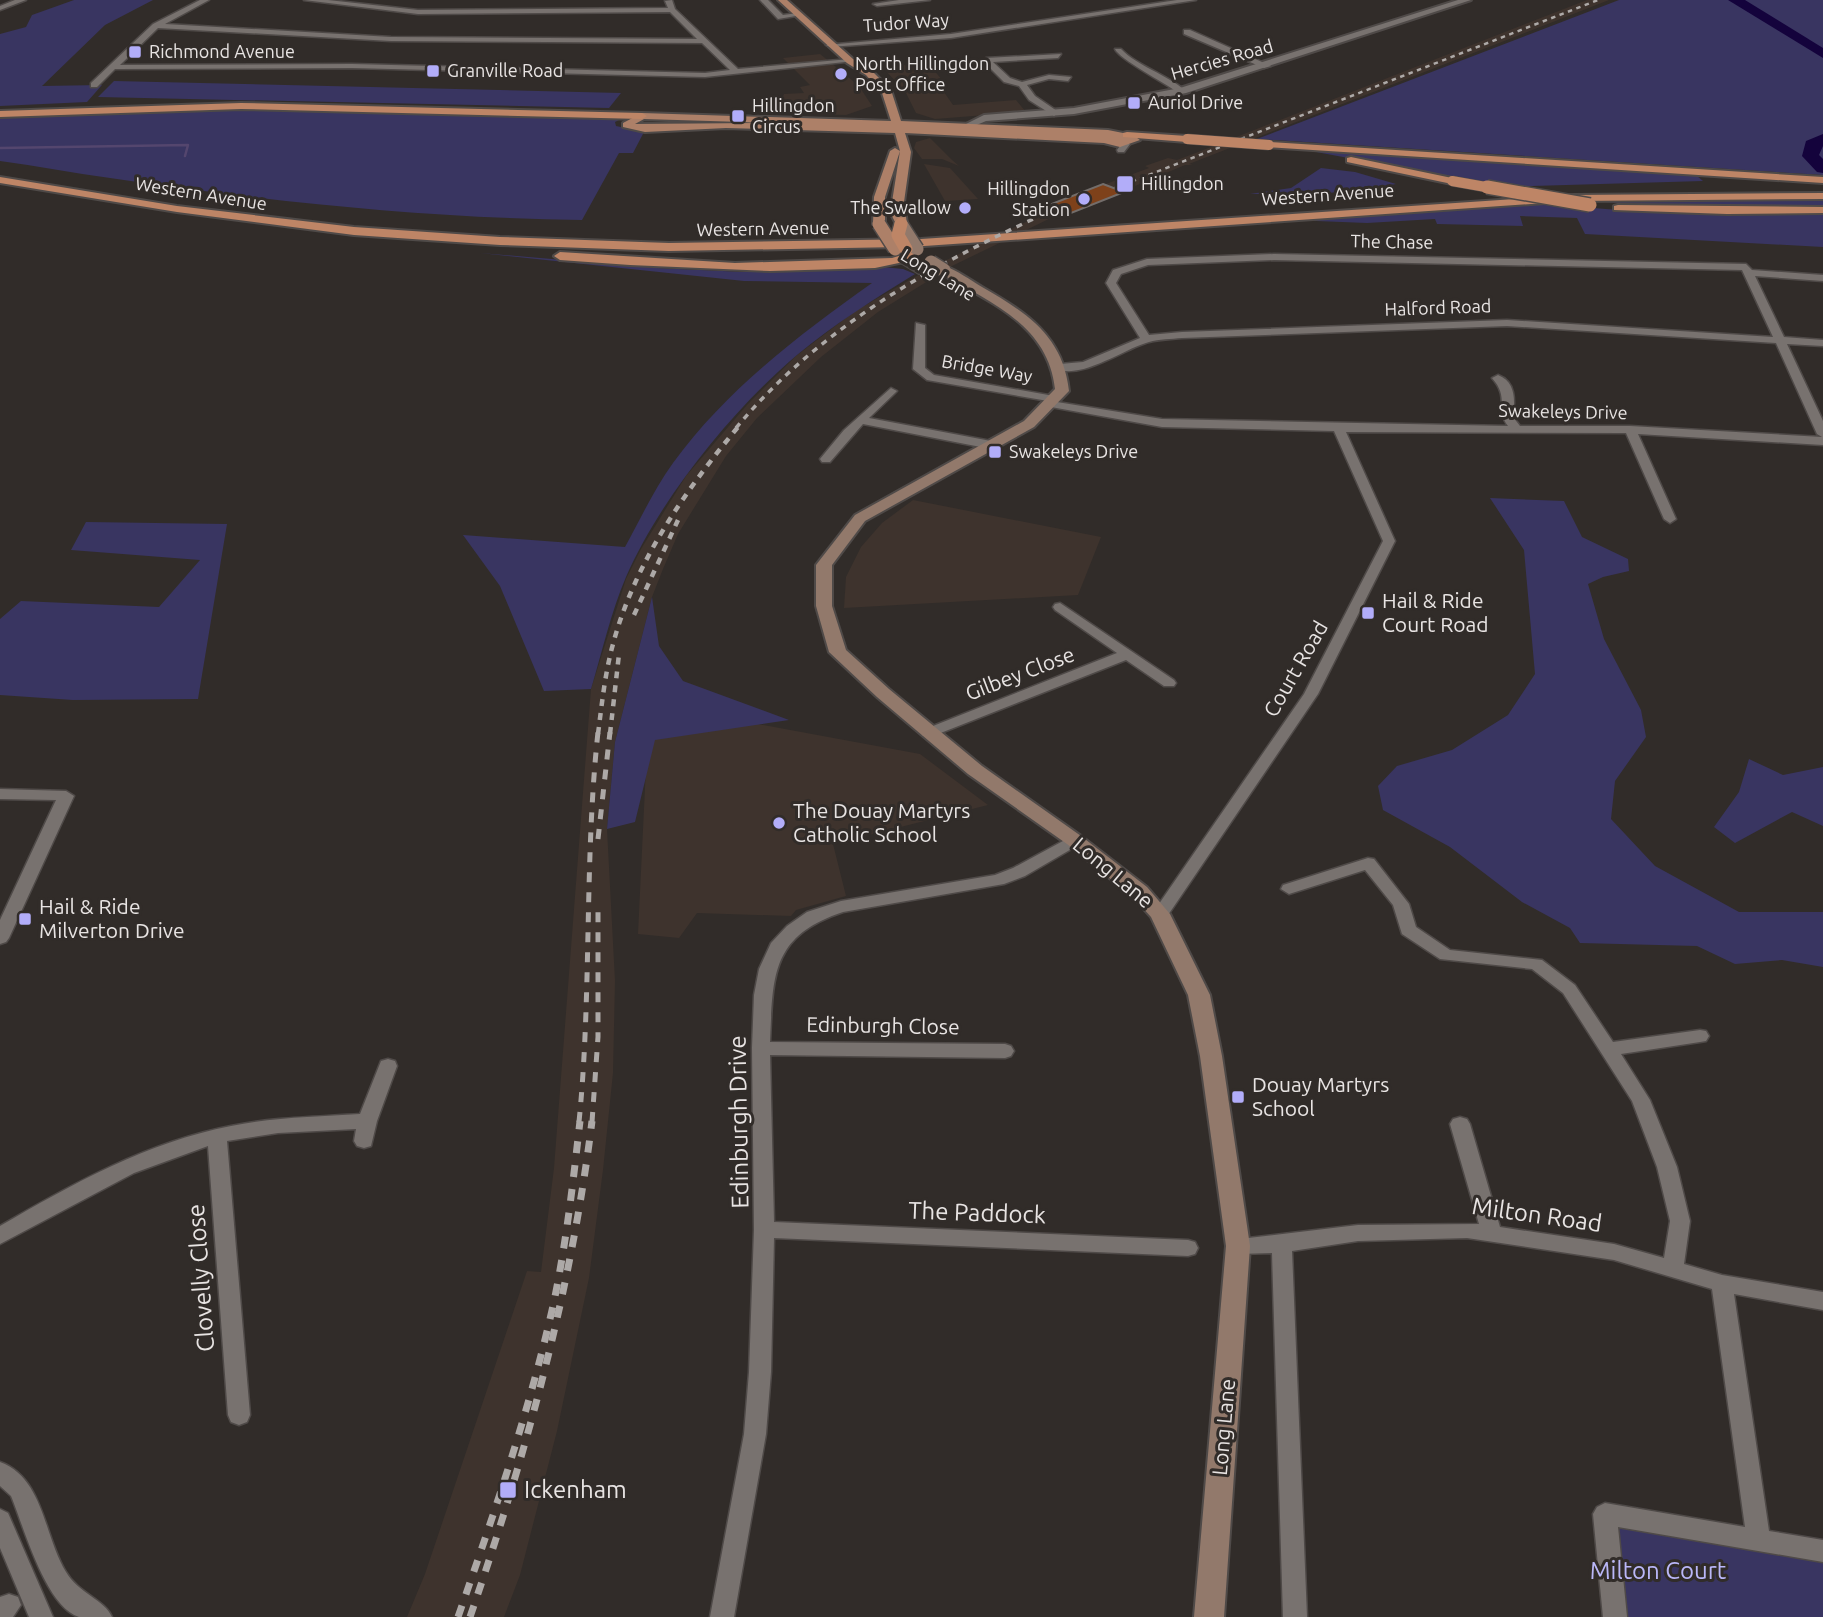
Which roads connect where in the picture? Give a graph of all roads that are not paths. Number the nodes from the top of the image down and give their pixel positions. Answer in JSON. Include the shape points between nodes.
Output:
{"nodes":[{"id":1,"x":22,"y":0,"type":"edge"},
{"id":2,"x":205,"y":0,"type":"edge"},
{"id":3,"x":308,"y":0,"type":"edge"},
{"id":4,"x":669,"y":0,"type":"edge"},
{"id":5,"x":764,"y":0,"type":"edge"},
{"id":6,"x":782,"y":0,"type":"edge"},
{"id":7,"x":926,"y":0,"type":"edge"},
{"id":8,"x":1192,"y":0,"type":"edge"},
{"id":9,"x":1468,"y":0,"type":"edge"},
{"id":10,"x":887,"y":1,"type":"edge"},
{"id":11,"x":877,"y":4,"type":"dead end"},
{"id":12,"x":0,"y":8,"type":"edge"},
{"id":13,"x":672,"y":10,"type":"junction"},
{"id":14,"x":418,"y":12,"type":"junction"},
{"id":15,"x":798,"y":15,"type":"junction"},
{"id":16,"x":409,"y":21,"type":"dead end"},
{"id":17,"x":156,"y":26,"type":"junction"},
{"id":18,"x":400,"y":30,"type":"dead end"},
{"id":19,"x":1187,"y":32,"type":"dead end"},
{"id":20,"x":391,"y":39,"type":"junction"},
{"id":21,"x":704,"y":41,"type":"junction"},
{"id":22,"x":831,"y":45,"type":"junction"},
{"id":23,"x":1118,"y":51,"type":"dead end"},
{"id":24,"x":1058,"y":56,"type":"dead end"},
{"id":25,"x":850,"y":61,"type":"junction"},
{"id":26,"x":111,"y":66,"type":"junction"},
{"id":27,"x":1267,"y":66,"type":"junction"},
{"id":28,"x":736,"y":72,"type":"junction"},
{"id":29,"x":1068,"y":79,"type":"dead end"},
{"id":30,"x":1019,"y":83,"type":"junction"},
{"id":31,"x":94,"y":85,"type":"dead end"},
{"id":32,"x":998,"y":86,"type":"dead end"},
{"id":33,"x":1182,"y":91,"type":"junction"},
{"id":34,"x":1054,"y":113,"type":"junction"},
{"id":35,"x":0,"y":114,"type":"edge"},
{"id":36,"x":642,"y":116,"type":"junction"},
{"id":37,"x":883,"y":122,"type":"junction"},
{"id":38,"x":982,"y":125,"type":"junction"},
{"id":39,"x":901,"y":131,"type":"junction"},
{"id":40,"x":1118,"y":142,"type":"junction"},
{"id":41,"x":1267,"y":146,"type":"junction"},
{"id":42,"x":0,"y":169,"type":"edge"},
{"id":43,"x":0,"y":180,"type":"edge"},
{"id":44,"x":1823,"y":180,"type":"edge"},
{"id":45,"x":1823,"y":186,"type":"edge"},
{"id":46,"x":1823,"y":196,"type":"edge"},
{"id":47,"x":1823,"y":210,"type":"edge"},
{"id":48,"x":233,"y":217,"type":"junction"},
{"id":49,"x":901,"y":224,"type":"joint"},
{"id":50,"x":905,"y":252,"type":"junction"},
{"id":51,"x":1748,"y":270,"type":"junction"},
{"id":52,"x":941,"y":275,"type":"junction"},
{"id":53,"x":1823,"y":278,"type":"edge"},
{"id":54,"x":920,"y":325,"type":"dead end"},
{"id":55,"x":1146,"y":339,"type":"junction"},
{"id":56,"x":1777,"y":340,"type":"junction"},
{"id":57,"x":1823,"y":343,"type":"edge"},
{"id":58,"x":1060,"y":367,"type":"junction"},
{"id":59,"x":1498,"y":378,"type":"dead end"},
{"id":60,"x":891,"y":391,"type":"dead end"},
{"id":61,"x":1054,"y":399,"type":"junction"},
{"id":62,"x":862,"y":420,"type":"junction"},
{"id":63,"x":1338,"y":428,"type":"junction"},
{"id":64,"x":1516,"y":428,"type":"junction"},
{"id":65,"x":1630,"y":430,"type":"junction"},
{"id":66,"x":1823,"y":434,"type":"edge"},
{"id":67,"x":1823,"y":441,"type":"edge"},
{"id":68,"x":992,"y":445,"type":"junction"},
{"id":69,"x":826,"y":459,"type":"dead end"},
{"id":70,"x":1670,"y":519,"type":"dead end"},
{"id":71,"x":1060,"y":607,"type":"dead end"},
{"id":72,"x":1128,"y":654,"type":"junction"},
{"id":73,"x":1169,"y":683,"type":"dead end"},
{"id":74,"x":928,"y":733,"type":"junction"},
{"id":75,"x":0,"y":794,"type":"edge"},
{"id":76,"x":1074,"y":840,"type":"junction"},
{"id":77,"x":1289,"y":889,"type":"dead end"},
{"id":78,"x":1160,"y":914,"type":"junction"},
{"id":79,"x":0,"y":937,"type":"edge"},
{"id":80,"x":1700,"y":1036,"type":"dead end"},
{"id":81,"x":761,"y":1048,"type":"junction"},
{"id":82,"x":1608,"y":1049,"type":"junction"},
{"id":83,"x":1004,"y":1051,"type":"dead end"},
{"id":84,"x":388,"y":1066,"type":"dead end"},
{"id":85,"x":1460,"y":1124,"type":"dead end"},
{"id":86,"x":217,"y":1137,"type":"junction"},
{"id":87,"x":765,"y":1230,"type":"junction"},
{"id":88,"x":1492,"y":1234,"type":"junction"},
{"id":89,"x":0,"y":1236,"type":"edge"},
{"id":90,"x":1282,"y":1244,"type":"junction"},
{"id":91,"x":1238,"y":1246,"type":"junction"},
{"id":92,"x":1188,"y":1248,"type":"dead end"},
{"id":93,"x":1674,"y":1269,"type":"junction"},
{"id":94,"x":1722,"y":1283,"type":"junction"},
{"id":95,"x":1823,"y":1301,"type":"edge"},
{"id":96,"x":239,"y":1415,"type":"dead end"},
{"id":97,"x":0,"y":1472,"type":"edge"},
{"id":98,"x":0,"y":1520,"type":"edge"},
{"id":99,"x":1759,"y":1540,"type":"junction"},
{"id":100,"x":1823,"y":1550,"type":"edge"},
{"id":101,"x":41,"y":1617,"type":"edge"},
{"id":102,"x":100,"y":1617,"type":"edge"},
{"id":103,"x":722,"y":1617,"type":"edge"},
{"id":104,"x":1209,"y":1617,"type":"edge"},
{"id":105,"x":1296,"y":1617,"type":"edge"},
{"id":106,"x":1615,"y":1617,"type":"edge"}],
"edges":[{"from":1,"to":12,"type":"street"},
{"from":2,"to":17,"type":"street"},
{"from":3,"to":14,"type":"street"},
{"from":4,"to":13,"type":"street"},
{"from":5,"to":15,"type":"street","via":[[781,17]]},
{"from":6,"to":15,"type":"main road","name":"Long Lane"},
{"from":7,"to":10,"type":"street"},
{"from":8,"to":22,"type":"street","name":"Tudor Way","via":[[951,36]]},
{"from":9,"to":27,"type":"street","name":"Hercies Road"},
{"from":10,"to":11,"type":"street"},
{"from":13,"to":14,"type":"street"},
{"from":13,"to":21,"type":"street"},
{"from":14,"to":16,"type":"street"},
{"from":15,"to":22,"type":"main road","name":"Long Lane"},
{"from":17,"to":20,"type":"street"},
{"from":17,"to":26,"type":"street"},
{"from":18,"to":20,"type":"street"},
{"from":19,"to":27,"type":"street"},
{"from":20,"to":21,"type":"street"},
{"from":21,"to":28,"type":"street"},
{"from":22,"to":25,"type":"main road","name":"Long Lane"},
{"from":23,"to":33,"type":"street"},
{"from":24,"to":30,"type":"street","via":[[986,60],[1007,80]]},
{"from":25,"to":28,"type":"street"},
{"from":25,"to":37,"type":"main road","name":"Long Lane","via":[[870,84]]},
{"from":25,"to":39,"type":"main road","name":"Long Lane","via":[[887,92]]},
{"from":26,"to":28,"type":"street"},
{"from":26,"to":31,"type":"street"},
{"from":27,"to":33,"type":"street","name":"Hercies Road"},
{"from":29,"to":30,"type":"street","via":[[1049,77]]},
{"from":30,"to":32,"type":"street"},
{"from":30,"to":34,"type":"street"},
{"from":33,"to":34,"type":"street","name":"Hercies Road"},
{"from":34,"to":38,"type":"street","name":"Hercies Road"},
{"from":35,"to":36,"type":"highway","via":[[245,105]]},
{"from":36,"to":37,"type":"main road"},
{"from":36,"to":37,"type":"main road","via":[[627,125],[643,130],[705,124]]},
{"from":37,"to":39,"type":"main road"},
{"from":37,"to":50,"type":"main road","name":"Long Lane","bridge":true,"via":[[895,152],[877,205],[879,224]]},
{"from":38,"to":39,"type":"main road"},
{"from":38,"to":40,"type":"main road"},
{"from":39,"to":40,"type":"main road"},
{"from":39,"to":49,"type":"main road","name":"Long Lane","via":[[906,152],[898,209]]},
{"from":40,"to":41,"type":"highway","bridge":true},
{"from":41,"to":44,"type":"highway"},
{"from":41,"to":47,"type":"highway","bridge":true,"via":[[1590,205],[1691,211]]},
{"from":42,"to":45,"type":"highway","name":"Western Avenue","via":[[369,221],[512,231],[707,236],[963,229],[1553,188]]},
{"from":43,"to":48,"type":"highway","name":"Western Avenue"},
{"from":46,"to":48,"type":"highway","name":"Western Avenue","via":[[1538,199],[1024,236],[803,246],[500,242]]},
{"from":48,"to":50,"type":"highway","via":[[404,242],[659,264],[811,267]]},
{"from":49,"to":50,"type":"highway","bridge":true,"via":[[898,235]]},
{"from":50,"to":52,"type":"main road","name":"Long Lane"},
{"from":51,"to":53,"type":"street"},
{"from":51,"to":55,"type":"street","name":"The Chase","via":[[1273,257],[1147,262],[1117,272],[1111,283]]},
{"from":51,"to":56,"type":"street"},
{"from":52,"to":58,"type":"main road","name":"Long Lane","via":[[1024,320],[1050,347]]},
{"from":52,"to":61,"type":"main road","name":"Long Lane","via":[[1026,335],[1044,360]]},
{"from":54,"to":61,"type":"street","name":"Bridge Way","via":[[919,369],[931,378]]},
{"from":55,"to":56,"type":"street","name":"Halford Road","via":[[1507,323]]},
{"from":55,"to":58,"type":"street","name":"Halford Road","via":[[1092,363]]},
{"from":56,"to":57,"type":"street","name":"Halford Road"},
{"from":56,"to":66,"type":"street"},
{"from":58,"to":61,"type":"main road","via":[[1062,391]]},
{"from":59,"to":64,"type":"street","via":[[1507,386],[1507,417]]},
{"from":60,"to":62,"type":"street"},
{"from":61,"to":63,"type":"street","name":"Swakeleys Drive","via":[[1162,423]]},
{"from":61,"to":68,"type":"main road","name":"Long Lane","via":[[1028,424]]},
{"from":62,"to":68,"type":"street"},
{"from":62,"to":69,"type":"street"},
{"from":63,"to":64,"type":"street","name":"Swakeleys Drive"},
{"from":63,"to":78,"type":"street","name":"Court Road","via":[[1389,541],[1311,694]]},
{"from":64,"to":65,"type":"street","name":"Swakeleys Drive"},
{"from":65,"to":67,"type":"street","name":"Swakeleys Drive"},
{"from":65,"to":70,"type":"street"},
{"from":68,"to":74,"type":"main road","name":"Long Lane","via":[[860,518],[824,565],[824,606],[838,652]]},
{"from":71,"to":72,"type":"street","name":"Gilbey Close"},
{"from":72,"to":73,"type":"street","name":"Gilbey Close"},
{"from":72,"to":74,"type":"street","name":"Gilbey Close"},
{"from":74,"to":76,"type":"main road","name":"Long Lane"},
{"from":75,"to":79,"type":"street","via":[[66,796]]},
{"from":76,"to":78,"type":"main road","name":"Long Lane","via":[[1117,872]]},
{"from":76,"to":81,"type":"street","name":"Edinburgh Drive","via":[[1019,873],[998,880],[813,916],[777,947],[768,969]]},
{"from":77,"to":82,"type":"street","via":[[1368,863],[1401,904],[1409,930],[1446,955],[1536,964],[1569,989]]},
{"from":78,"to":91,"type":"main road","name":"Long Lane","via":[[1199,995]]},
{"from":80,"to":82,"type":"street"},
{"from":81,"to":83,"type":"street","name":"Edinburgh Close"},
{"from":81,"to":87,"type":"street","name":"Edinburgh Drive"},
{"from":82,"to":93,"type":"street","via":[[1641,1100],[1667,1167],[1680,1221]]},
{"from":84,"to":86,"type":"street","via":[[365,1131],[265,1127]]},
{"from":85,"to":88,"type":"street"},
{"from":86,"to":89,"type":"street","via":[[119,1170]]},
{"from":86,"to":96,"type":"street","name":"Clovelly Close"},
{"from":87,"to":92,"type":"street","name":"The Paddock"},
{"from":87,"to":103,"type":"street","name":"Edinburgh Drive","via":[[755,1434]]},
{"from":88,"to":90,"type":"street","name":"Milton Road","via":[[1467,1230],[1358,1233]]},
{"from":88,"to":93,"type":"street","name":"Milton Road","via":[[1614,1252]]},
{"from":90,"to":91,"type":"street","name":"Milton Road"},
{"from":90,"to":105,"type":"street"},
{"from":91,"to":104,"type":"main road","name":"Long Lane"},
{"from":93,"to":94,"type":"street","name":"Milton Road"},
{"from":94,"to":95,"type":"street","name":"Milton Road"},
{"from":94,"to":99,"type":"street"},
{"from":97,"to":102,"type":"street","via":[[20,1489],[56,1578],[69,1597]]},
{"from":98,"to":101,"type":"street"},
{"from":99,"to":100,"type":"street"},
{"from":99,"to":106,"type":"street","via":[[1605,1514]]}]}
